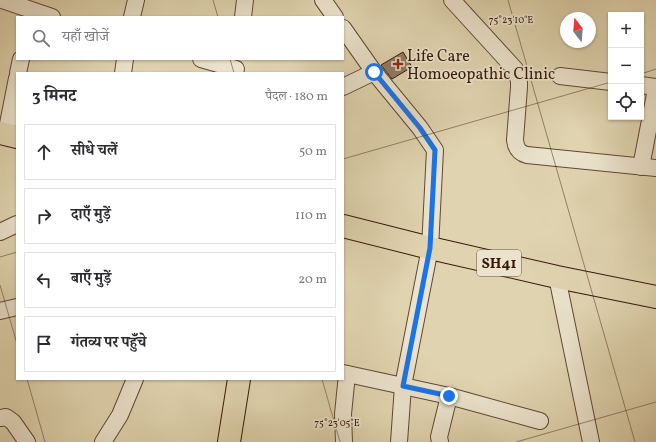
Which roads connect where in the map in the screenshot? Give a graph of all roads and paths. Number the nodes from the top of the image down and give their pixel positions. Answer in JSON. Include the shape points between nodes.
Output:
{"nodes":[{"id":1,"x":2,"y":0,"type":"edge"},
{"id":2,"x":136,"y":0,"type":"edge"},
{"id":3,"x":245,"y":0,"type":"edge"},
{"id":4,"x":323,"y":0,"type":"edge"},
{"id":5,"x":452,"y":0,"type":"edge"},
{"id":6,"x":30,"y":9,"type":"edge"},
{"id":7,"x":49,"y":16,"type":"edge"},
{"id":8,"x":132,"y":16,"type":"edge"},
{"id":9,"x":243,"y":16,"type":"edge"},
{"id":10,"x":334,"y":16,"type":"edge"},
{"id":11,"x":344,"y":29,"type":"edge"},
{"id":12,"x":21,"y":60,"type":"edge"},
{"id":13,"x":125,"y":60,"type":"edge"},
{"id":14,"x":205,"y":60,"type":"edge"},
{"id":15,"x":236,"y":67,"type":"edge"},
{"id":16,"x":18,"y":72,"type":"edge"},
{"id":17,"x":123,"y":72,"type":"edge"},
{"id":18,"x":374,"y":72,"type":"junction"},
{"id":19,"x":560,"y":76,"type":"dead end"},
{"id":20,"x":608,"y":81,"type":"edge"},
{"id":21,"x":16,"y":84,"type":"edge"},
{"id":22,"x":644,"y":86,"type":"edge"},
{"id":23,"x":344,"y":87,"type":"edge"},
{"id":24,"x":656,"y":88,"type":"edge"},
{"id":25,"x":8,"y":135,"type":"edge"},
{"id":26,"x":649,"y":168,"type":"edge"},
{"id":27,"x":16,"y":224,"type":"edge"},
{"id":28,"x":344,"y":226,"type":"edge"},
{"id":29,"x":0,"y":232,"type":"edge"},
{"id":30,"x":430,"y":248,"type":"junction"},
{"id":31,"x":557,"y":277,"type":"junction"},
{"id":32,"x":656,"y":298,"type":"edge"},
{"id":33,"x":16,"y":307,"type":"edge"},
{"id":34,"x":0,"y":311,"type":"edge"},
{"id":35,"x":345,"y":374,"type":"edge"},
{"id":36,"x":135,"y":380,"type":"edge"},
{"id":37,"x":240,"y":380,"type":"edge"},
{"id":38,"x":254,"y":380,"type":"edge"},
{"id":39,"x":403,"y":386,"type":"junction"},
{"id":40,"x":449,"y":396,"type":"junction"},
{"id":41,"x":0,"y":418,"type":"edge"},
{"id":42,"x":540,"y":421,"type":"dead end"},
{"id":43,"x":27,"y":442,"type":"edge"},
{"id":44,"x":103,"y":442,"type":"edge"},
{"id":45,"x":229,"y":442,"type":"edge"},
{"id":46,"x":243,"y":442,"type":"edge"},
{"id":47,"x":344,"y":442,"type":"edge"},
{"id":48,"x":399,"y":442,"type":"edge"},
{"id":49,"x":440,"y":442,"type":"edge"},
{"id":50,"x":591,"y":442,"type":"edge"}],
"edges":[{"from":1,"to":6,"type":"street"},
{"from":2,"to":8,"type":"street"},
{"from":3,"to":9,"type":"street"},
{"from":4,"to":10,"type":"street"},
{"from":5,"to":26,"type":"street","via":[[515,69],[519,88],[515,140],[516,148],[521,153]]},
{"from":6,"to":7,"type":"street"},
{"from":11,"to":18,"type":"street"},
{"from":12,"to":16,"type":"street"},
{"from":13,"to":17,"type":"street"},
{"from":14,"to":15,"type":"street"},
{"from":18,"to":23,"type":"street"},
{"from":18,"to":30,"type":"street","via":[[435,150]]},
{"from":19,"to":20,"type":"street"},
{"from":21,"to":25,"type":"street"},
{"from":22,"to":24,"type":"street"},
{"from":24,"to":26,"type":"street"},
{"from":27,"to":29,"type":"street"},
{"from":28,"to":30,"type":"main road","number":"SH41"},
{"from":30,"to":31,"type":"main road","number":"SH41"},
{"from":30,"to":39,"type":"street"},
{"from":31,"to":32,"type":"main road","number":"SH41"},
{"from":31,"to":50,"type":"street"},
{"from":33,"to":34,"type":"street"},
{"from":35,"to":39,"type":"street"},
{"from":35,"to":47,"type":"street"},
{"from":36,"to":44,"type":"street","via":[[120,415]]},
{"from":37,"to":45,"type":"main road"},
{"from":38,"to":46,"type":"main road"},
{"from":39,"to":40,"type":"street"},
{"from":39,"to":48,"type":"street"},
{"from":40,"to":42,"type":"street"},
{"from":40,"to":49,"type":"street"},
{"from":41,"to":43,"type":"street","via":[[13,422]]}]}
